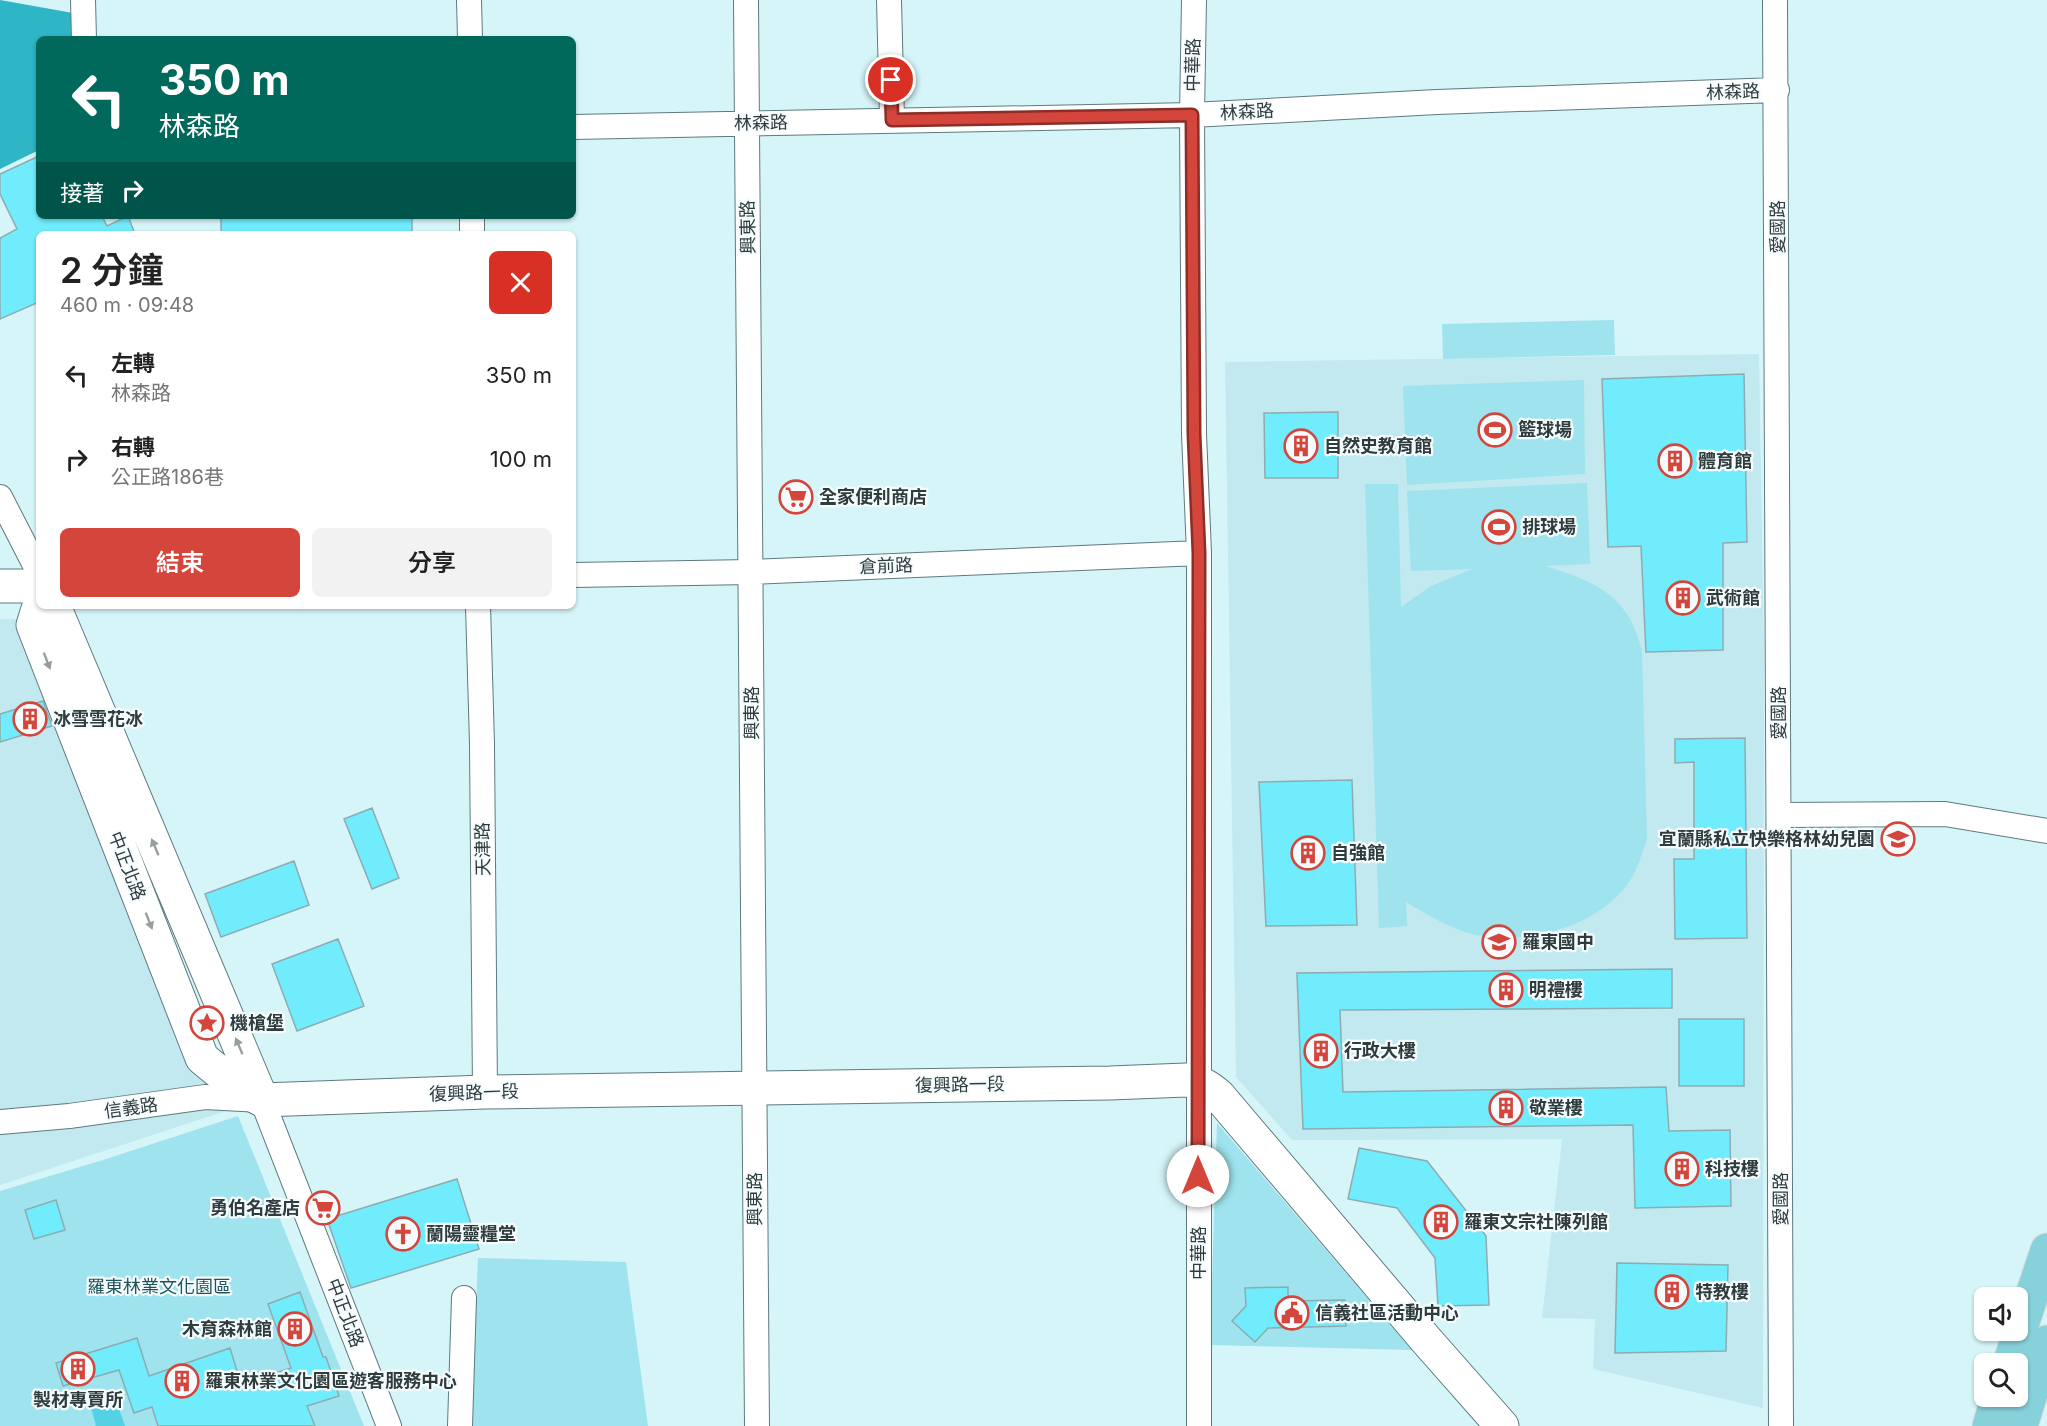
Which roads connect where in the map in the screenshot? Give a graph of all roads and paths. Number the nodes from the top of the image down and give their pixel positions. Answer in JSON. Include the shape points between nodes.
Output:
{"nodes":[{"id":1,"x":83,"y":0,"type":"edge"},
{"id":2,"x":469,"y":0,"type":"edge"},
{"id":3,"x":746,"y":0,"type":"edge"},
{"id":4,"x":888,"y":0,"type":"edge"},
{"id":5,"x":1194,"y":0,"type":"edge"},
{"id":6,"x":1776,"y":0,"type":"edge"},
{"id":7,"x":84,"y":36,"type":"edge"},
{"id":8,"x":470,"y":36,"type":"edge"},
{"id":9,"x":1777,"y":90,"type":"junction"},
{"id":10,"x":1192,"y":115,"type":"junction"},
{"id":11,"x":892,"y":120,"type":"junction"},
{"id":12,"x":747,"y":124,"type":"junction"},
{"id":13,"x":576,"y":126,"type":"edge"},
{"id":14,"x":0,"y":497,"type":"edge"},
{"id":15,"x":1199,"y":553,"type":"junction"},
{"id":16,"x":36,"y":567,"type":"edge"},
{"id":17,"x":751,"y":572,"type":"junction"},
{"id":18,"x":576,"y":575,"type":"edge"},
{"id":19,"x":0,"y":586,"type":"edge"},
{"id":20,"x":36,"y":586,"type":"edge"},
{"id":21,"x":38,"y":609,"type":"edge"},
{"id":22,"x":55,"y":609,"type":"edge"},
{"id":23,"x":478,"y":609,"type":"edge"},
{"id":24,"x":1779,"y":815,"type":"junction"},
{"id":25,"x":2047,"y":831,"type":"edge"},
{"id":26,"x":1198,"y":1082,"type":"junction"},
{"id":27,"x":756,"y":1088,"type":"junction"},
{"id":28,"x":485,"y":1092,"type":"junction"},
{"id":29,"x":262,"y":1100,"type":"junction"},
{"id":30,"x":0,"y":1122,"type":"edge"},
{"id":31,"x":2047,"y":1250,"type":"edge"},
{"id":32,"x":464,"y":1298,"type":"dead end"},
{"id":33,"x":2047,"y":1342,"type":"edge"},
{"id":34,"x":2013,"y":1353,"type":"edge"},
{"id":35,"x":1995,"y":1407,"type":"edge"},
{"id":36,"x":2047,"y":1408,"type":"edge"},
{"id":37,"x":389,"y":1426,"type":"edge"},
{"id":38,"x":460,"y":1426,"type":"edge"},
{"id":39,"x":757,"y":1426,"type":"edge"},
{"id":40,"x":1199,"y":1426,"type":"edge"},
{"id":41,"x":1502,"y":1426,"type":"edge"},
{"id":42,"x":1781,"y":1426,"type":"edge"},
{"id":43,"x":1989,"y":1426,"type":"edge"},
{"id":44,"x":2021,"y":1426,"type":"edge"},
{"id":45,"x":2041,"y":1426,"type":"edge"}],
"edges":[{"from":1,"to":7,"type":"street"},
{"from":2,"to":8,"type":"street"},
{"from":3,"to":12,"type":"street","name":"興東路"},
{"from":4,"to":11,"type":"street"},
{"from":5,"to":10,"type":"street","name":"中華路"},
{"from":6,"to":9,"type":"street","name":"愛國路"},
{"from":9,"to":10,"type":"street","name":"林森路"},
{"from":9,"to":24,"type":"street","name":"愛國路"},
{"from":10,"to":11,"type":"street","name":"林森路"},
{"from":10,"to":15,"type":"street","name":"中華路","via":[[1194,434]]},
{"from":11,"to":12,"type":"street","name":"林森路"},
{"from":12,"to":13,"type":"street","name":"林森路"},
{"from":12,"to":17,"type":"street","name":"興東路"},
{"from":14,"to":16,"type":"street"},
{"from":15,"to":17,"type":"street","name":"倉前路"},
{"from":15,"to":26,"type":"street","name":"中華路"},
{"from":17,"to":18,"type":"street","name":"倉前路"},
{"from":17,"to":27,"type":"street","name":"興東路"},
{"from":19,"to":20,"type":"main road"},
{"from":21,"to":29,"type":"main road","name":"中正北路","one_way":true,"via":[[33,625],[202,1058],[236,1086]]},
{"from":29,"to":22,"type":"main road","name":"中正北路","one_way":true},
{"from":23,"to":28,"type":"street","name":"天津路"},
{"from":24,"to":25,"type":"street","via":[[1945,814]]},
{"from":24,"to":42,"type":"street","name":"愛國路"},
{"from":26,"to":27,"type":"main road","name":"復興路一段"},
{"from":26,"to":40,"type":"street","name":"中華路"},
{"from":26,"to":41,"type":"main road","via":[[1218,1096]]},
{"from":27,"to":28,"type":"main road","name":"復興路一段"},
{"from":27,"to":39,"type":"street","name":"興東路"},
{"from":28,"to":29,"type":"main road","name":"復興路一段"},
{"from":29,"to":30,"type":"street","name":"信義路","via":[[205,1097]]},
{"from":29,"to":37,"type":"street","name":"中正北路"},
{"from":31,"to":34,"type":"main road"},
{"from":32,"to":38,"type":"street"},
{"from":33,"to":44,"type":"main road"},
{"from":35,"to":43,"type":"main road"},
{"from":36,"to":45,"type":"main road"}]}
